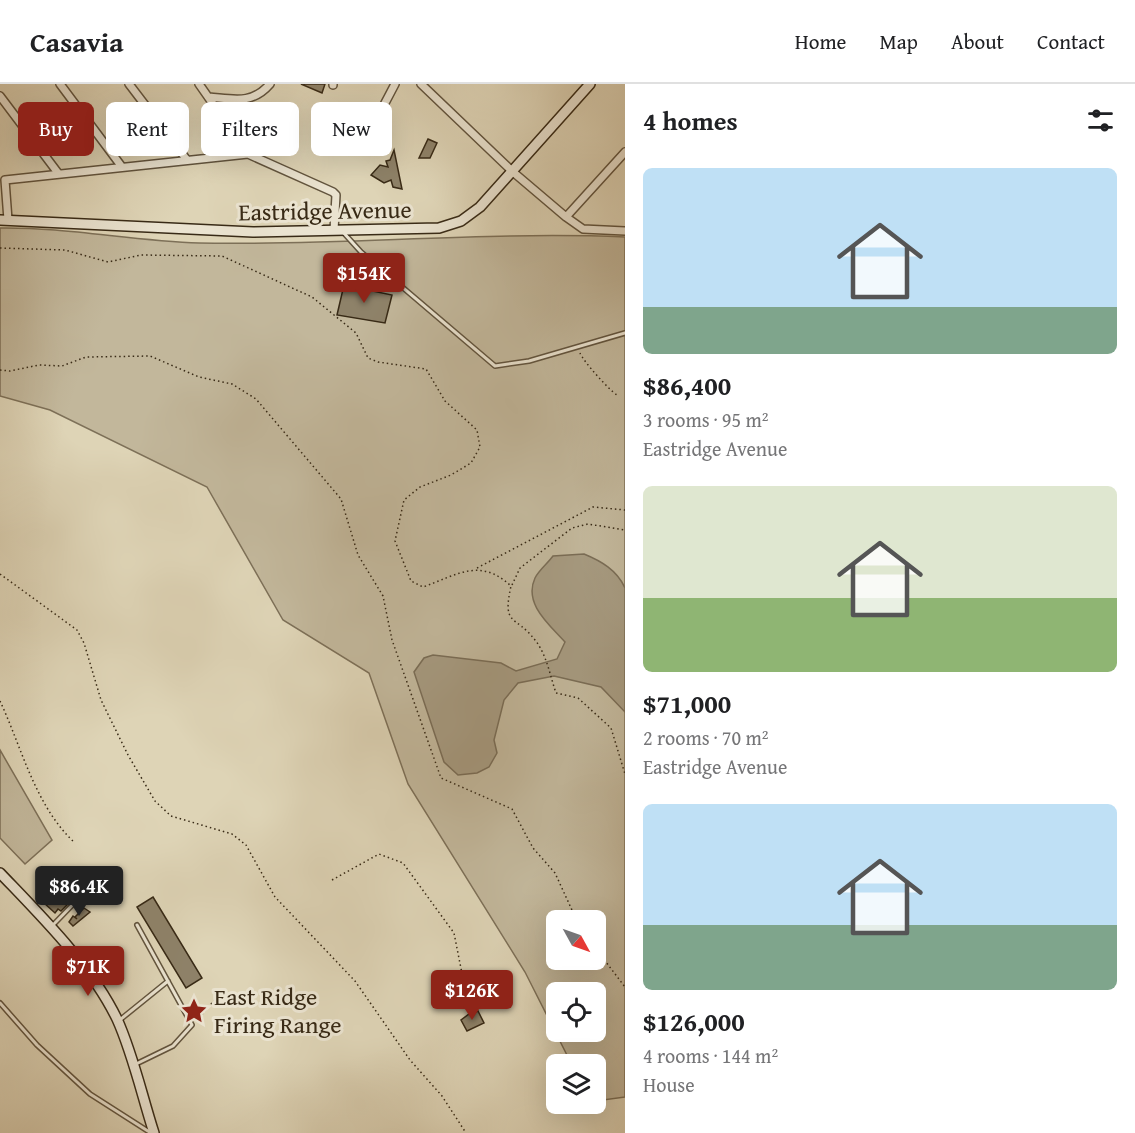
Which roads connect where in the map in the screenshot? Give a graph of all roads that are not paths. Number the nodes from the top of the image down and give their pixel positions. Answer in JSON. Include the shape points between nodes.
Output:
{"nodes":[{"id":1,"x":60,"y":84,"type":"edge"},
{"id":2,"x":129,"y":84,"type":"edge"},
{"id":3,"x":199,"y":84,"type":"edge"},
{"id":4,"x":270,"y":84,"type":"edge"},
{"id":5,"x":395,"y":84,"type":"edge"},
{"id":6,"x":421,"y":84,"type":"edge"},
{"id":7,"x":590,"y":84,"type":"edge"},
{"id":8,"x":0,"y":96,"type":"edge"},
{"id":9,"x":209,"y":97,"type":"junction"},
{"id":10,"x":212,"y":102,"type":"edge"},
{"id":11,"x":386,"y":102,"type":"edge"},
{"id":12,"x":625,"y":152,"type":"edge"},
{"id":13,"x":228,"y":156,"type":"edge"},
{"id":14,"x":252,"y":156,"type":"edge"},
{"id":15,"x":187,"y":160,"type":"junction"},
{"id":16,"x":122,"y":167,"type":"junction"},
{"id":17,"x":513,"y":172,"type":"junction"},
{"id":18,"x":58,"y":173,"type":"junction"},
{"id":19,"x":3,"y":182,"type":"edge"},
{"id":20,"x":566,"y":217,"type":"junction"},
{"id":21,"x":4,"y":220,"type":"edge"},
{"id":22,"x":338,"y":230,"type":"junction"},
{"id":23,"x":625,"y":231,"type":"edge"},
{"id":24,"x":625,"y":333,"type":"edge"},
{"id":25,"x":0,"y":873,"type":"edge"},
{"id":26,"x":83,"y":894,"type":"dead end"},
{"id":27,"x":137,"y":925,"type":"dead end"},
{"id":28,"x":51,"y":927,"type":"junction"},
{"id":29,"x":168,"y":981,"type":"junction"},
{"id":30,"x":0,"y":1003,"type":"edge"},
{"id":31,"x":118,"y":1022,"type":"junction"},
{"id":32,"x":132,"y":1066,"type":"junction"},
{"id":33,"x":152,"y":1133,"type":"edge"}],
"edges":[{"from":1,"to":16,"type":"street"},
{"from":2,"to":15,"type":"street"},
{"from":3,"to":9,"type":"street"},
{"from":4,"to":9,"type":"street","via":[[248,100]]},
{"from":5,"to":11,"type":"street"},
{"from":6,"to":17,"type":"street"},
{"from":7,"to":17,"type":"street","name":"Eastridge Avenue"},
{"from":8,"to":18,"type":"street"},
{"from":9,"to":10,"type":"street"},
{"from":12,"to":20,"type":"street"},
{"from":13,"to":15,"type":"street"},
{"from":14,"to":22,"type":"street","via":[[333,192]]},
{"from":15,"to":16,"type":"street"},
{"from":16,"to":18,"type":"street"},
{"from":17,"to":20,"type":"street"},
{"from":17,"to":22,"type":"street","name":"Eastridge Avenue","via":[[461,221],[439,228]]},
{"from":18,"to":19,"type":"street"},
{"from":19,"to":21,"type":"street"},
{"from":20,"to":23,"type":"street","via":[[583,229]]},
{"from":21,"to":22,"type":"street","name":"Eastridge Avenue","via":[[195,231]]},
{"from":22,"to":24,"type":"lane","via":[[492,365],[511,366]]},
{"from":25,"to":28,"type":"street"},
{"from":26,"to":28,"type":"lane"},
{"from":27,"to":29,"type":"lane"},
{"from":28,"to":31,"type":"street","via":[[105,998]]},
{"from":29,"to":31,"type":"lane"},
{"from":29,"to":32,"type":"lane","via":[[192,1025],[173,1046]]},
{"from":30,"to":33,"type":"lane","via":[[51,1059],[90,1094]]},
{"from":31,"to":32,"type":"street"},
{"from":32,"to":33,"type":"street"}]}
